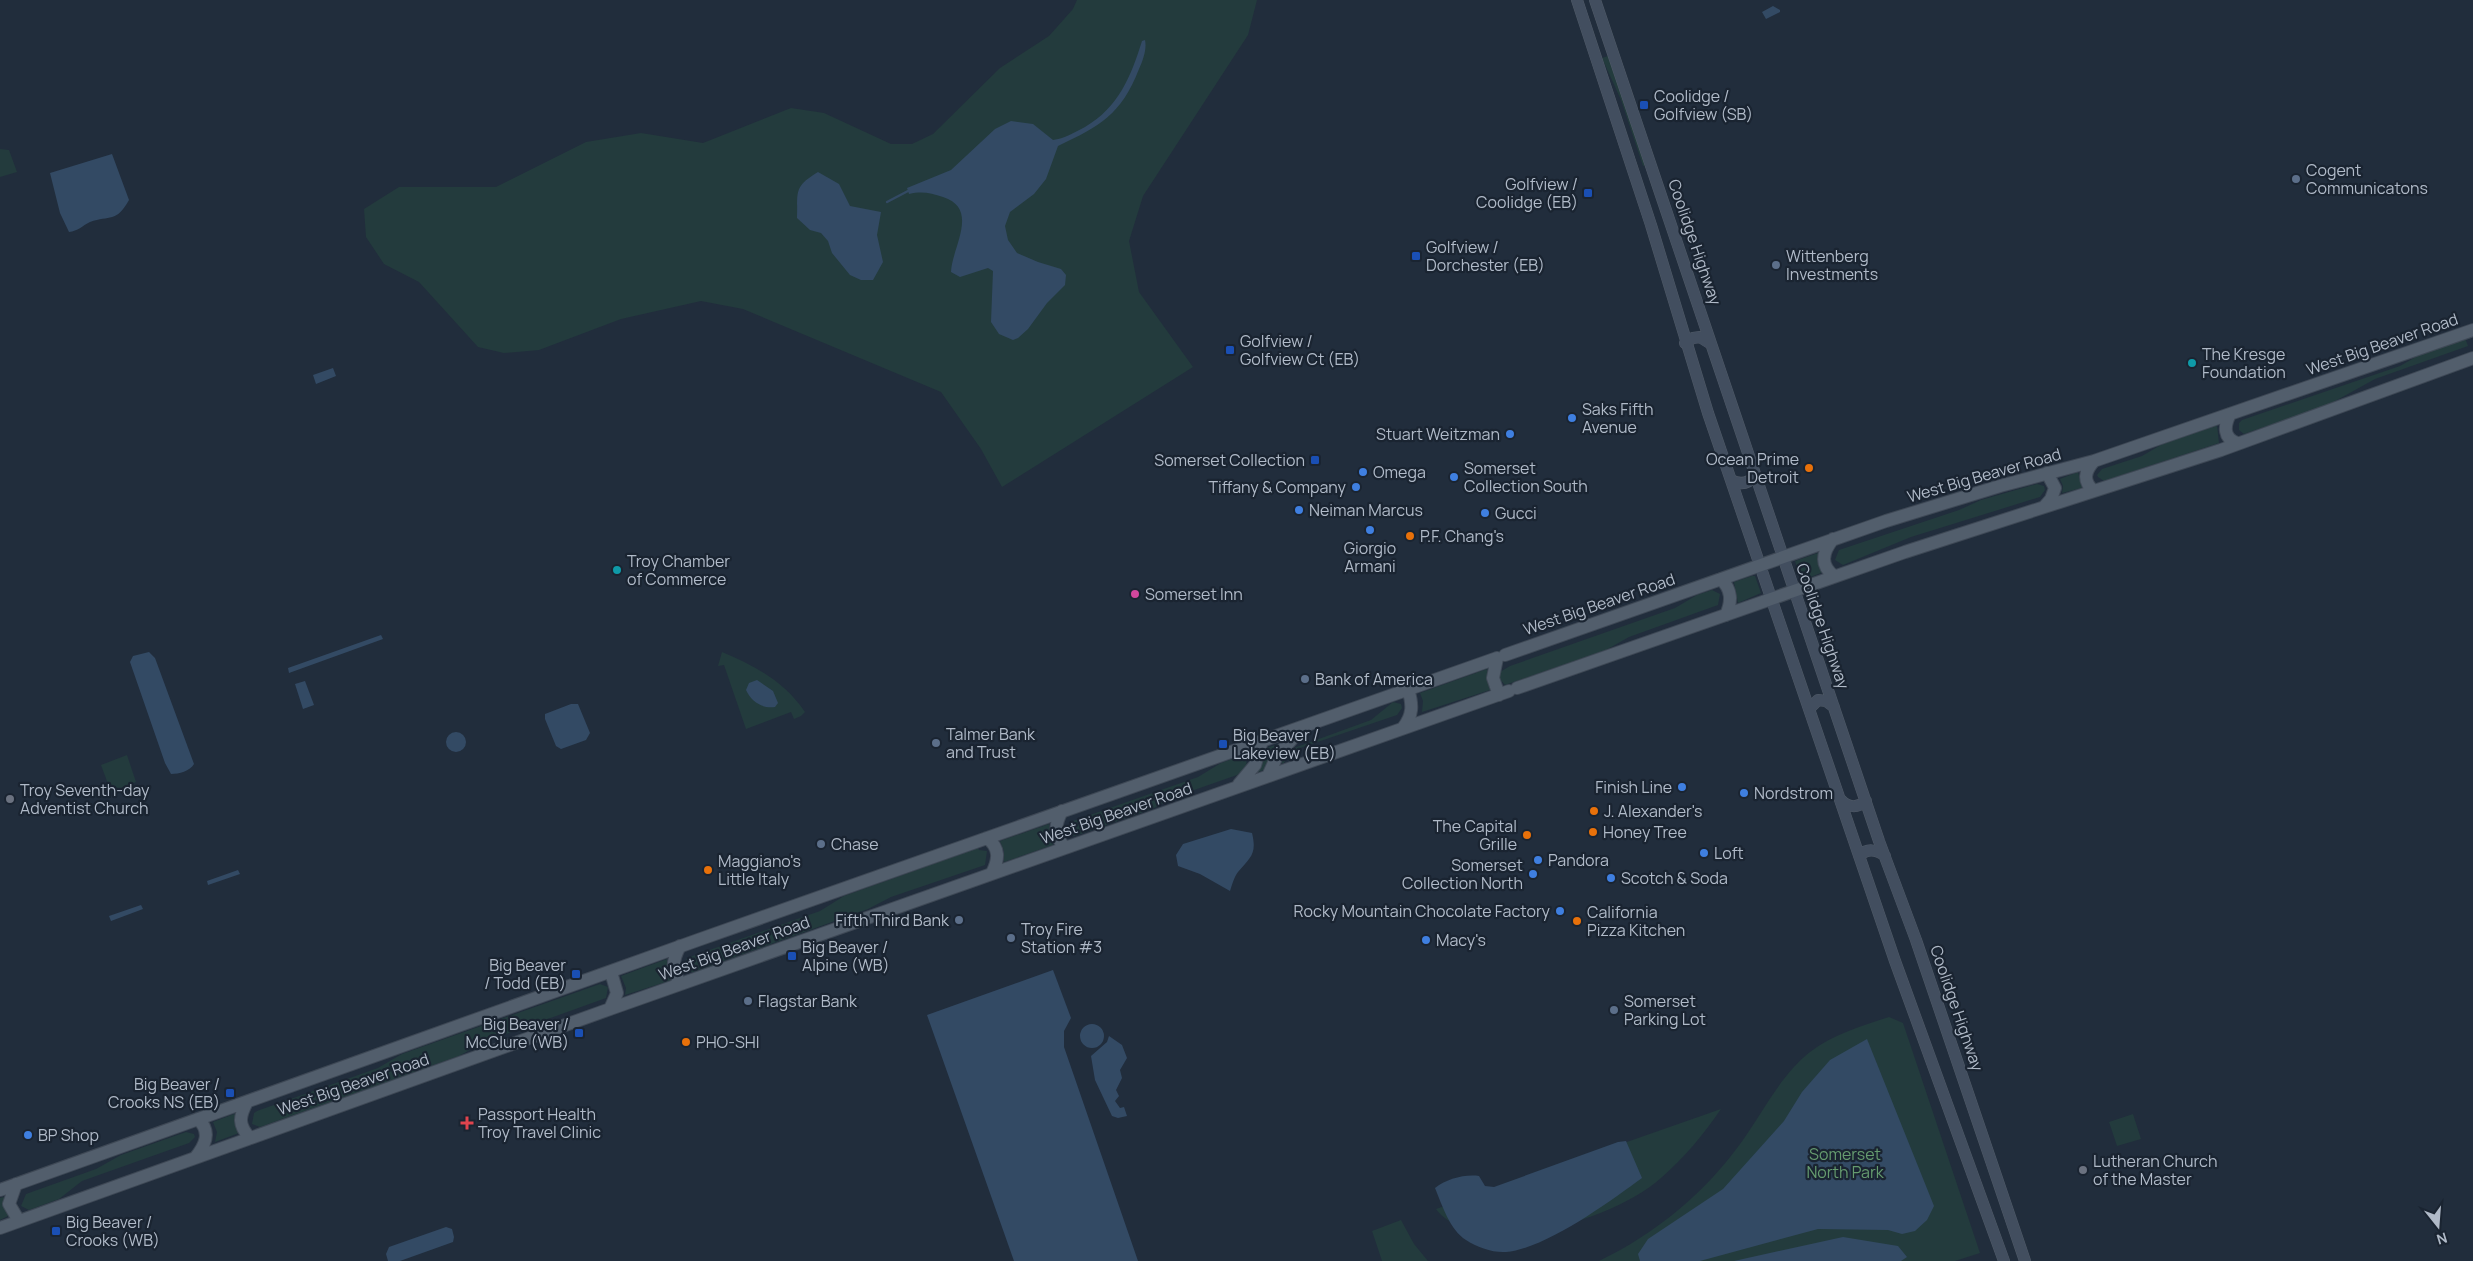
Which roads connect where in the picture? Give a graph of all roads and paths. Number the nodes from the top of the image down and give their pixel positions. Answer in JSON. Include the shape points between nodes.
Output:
{"nodes":[{"id":1,"x":1577,"y":0,"type":"edge"},
{"id":2,"x":1595,"y":0,"type":"edge"},
{"id":3,"x":1592,"y":43,"type":"junction"},
{"id":4,"x":1610,"y":46,"type":"junction"},
{"id":5,"x":2472,"y":332,"type":"edge"},
{"id":6,"x":1686,"y":343,"type":"junction"},
{"id":7,"x":1711,"y":344,"type":"junction"},
{"id":8,"x":2472,"y":358,"type":"edge"},
{"id":9,"x":2230,"y":414,"type":"junction"},
{"id":10,"x":2237,"y":443,"type":"junction"},
{"id":11,"x":2094,"y":461,"type":"junction"},
{"id":12,"x":2047,"y":472,"type":"junction"},
{"id":13,"x":1755,"y":476,"type":"junction"},
{"id":14,"x":1731,"y":480,"type":"junction"},
{"id":15,"x":2094,"y":491,"type":"junction"},
{"id":16,"x":2044,"y":507,"type":"junction"},
{"id":17,"x":1833,"y":539,"type":"junction"},
{"id":18,"x":1783,"y":557,"type":"junction"},
{"id":19,"x":1760,"y":565,"type":"junction"},
{"id":20,"x":1834,"y":576,"type":"junction"},
{"id":21,"x":1721,"y":579,"type":"junction"},
{"id":22,"x":1794,"y":590,"type":"junction"},
{"id":23,"x":1772,"y":598,"type":"junction"},
{"id":24,"x":1726,"y":615,"type":"junction"},
{"id":25,"x":1501,"y":656,"type":"junction"},
{"id":26,"x":1408,"y":689,"type":"junction"},
{"id":27,"x":1508,"y":691,"type":"junction"},
{"id":28,"x":1834,"y":707,"type":"junction"},
{"id":29,"x":1809,"y":709,"type":"junction"},
{"id":30,"x":1303,"y":726,"type":"junction"},
{"id":31,"x":1403,"y":728,"type":"junction"},
{"id":32,"x":1262,"y":740,"type":"junction"},
{"id":33,"x":1268,"y":776,"type":"junction"},
{"id":34,"x":1236,"y":787,"type":"junction"},
{"id":35,"x":1841,"y":800,"type":"junction"},
{"id":36,"x":1866,"y":801,"type":"junction"},
{"id":37,"x":1062,"y":811,"type":"junction"},
{"id":38,"x":987,"y":838,"type":"junction"},
{"id":39,"x":1065,"y":848,"type":"junction"},
{"id":40,"x":1859,"y":856,"type":"junction"},
{"id":41,"x":1885,"y":856,"type":"junction"},
{"id":42,"x":992,"y":873,"type":"junction"},
{"id":43,"x":680,"y":946,"type":"junction"},
{"id":44,"x":610,"y":972,"type":"junction"},
{"id":45,"x":681,"y":984,"type":"junction"},
{"id":46,"x":610,"y":1009,"type":"junction"},
{"id":47,"x":247,"y":1102,"type":"junction"},
{"id":48,"x":198,"y":1119,"type":"junction"},
{"id":49,"x":250,"y":1138,"type":"junction"},
{"id":50,"x":195,"y":1158,"type":"junction"},
{"id":51,"x":16,"y":1184,"type":"junction"},
{"id":52,"x":0,"y":1190,"type":"edge"},
{"id":53,"x":19,"y":1221,"type":"junction"},
{"id":54,"x":0,"y":1228,"type":"edge"},
{"id":55,"x":2003,"y":1257,"type":"edge"},
{"id":56,"x":2024,"y":1257,"type":"edge"}],
"edges":[{"from":1,"to":3,"type":"main road"},
{"from":2,"to":4,"type":"main road","name":"Coolidge Highway"},
{"from":3,"to":4,"type":"main road","via":[[1598,50]]},
{"from":3,"to":6,"type":"main road"},
{"from":4,"to":7,"type":"main road","name":"Coolidge Highway"},
{"from":5,"to":9,"type":"main road","name":"West Big Beaver Road"},
{"from":6,"to":7,"type":"main road","via":[[1697,337],[1705,338]]},
{"from":6,"to":14,"type":"main road"},
{"from":7,"to":13,"type":"main road","name":"Coolidge Highway"},
{"from":8,"to":10,"type":"main road","name":"West Big Beaver Road"},
{"from":9,"to":10,"type":"main road","via":[[2226,433],[2231,441]]},
{"from":9,"to":11,"type":"main road","name":"West Big Beaver Road"},
{"from":10,"to":15,"type":"main road","name":"West Big Beaver Road"},
{"from":11,"to":12,"type":"main road","name":"West Big Beaver Road"},
{"from":11,"to":15,"type":"main road","via":[[2086,472],[2087,483]]},
{"from":12,"to":16,"type":"main road","via":[[2055,488]]},
{"from":12,"to":17,"type":"main road","name":"West Big Beaver Road"},
{"from":13,"to":14,"type":"main road","via":[[1741,484]]},
{"from":13,"to":18,"type":"main road","name":"Coolidge Highway"},
{"from":14,"to":19,"type":"main road"},
{"from":15,"to":16,"type":"main road","name":"West Big Beaver Road"},
{"from":16,"to":20,"type":"main road","name":"West Big Beaver Road"},
{"from":17,"to":18,"type":"main road","name":"West Big Beaver Road"},
{"from":17,"to":20,"type":"main road","via":[[1824,557],[1826,568]]},
{"from":18,"to":19,"type":"main road","name":"West Big Beaver Road"},
{"from":18,"to":22,"type":"main road","name":"Coolidge Highway"},
{"from":19,"to":21,"type":"main road","name":"West Big Beaver Road"},
{"from":19,"to":23,"type":"main road"},
{"from":20,"to":22,"type":"main road","name":"West Big Beaver Road"},
{"from":21,"to":24,"type":"main road","via":[[1730,592]]},
{"from":21,"to":25,"type":"main road","name":"West Big Beaver Road"},
{"from":22,"to":23,"type":"main road","name":"West Big Beaver Road"},
{"from":22,"to":28,"type":"main road","name":"Coolidge Highway"},
{"from":23,"to":24,"type":"main road","name":"West Big Beaver Road"},
{"from":23,"to":29,"type":"main road"},
{"from":24,"to":27,"type":"main road","name":"West Big Beaver Road"},
{"from":25,"to":26,"type":"main road","name":"West Big Beaver Road"},
{"from":25,"to":27,"type":"main road","via":[[1493,671]]},
{"from":26,"to":30,"type":"main road","name":"West Big Beaver Road"},
{"from":26,"to":31,"type":"main road","via":[[1412,706]]},
{"from":27,"to":31,"type":"main road","name":"West Big Beaver Road"},
{"from":28,"to":29,"type":"main road","via":[[1818,700]]},
{"from":28,"to":36,"type":"main road","name":"Coolidge Highway"},
{"from":29,"to":35,"type":"main road"},
{"from":30,"to":32,"type":"main road","name":"West Big Beaver Road"},
{"from":30,"to":33,"type":"main road","via":[[1277,756]]},
{"from":31,"to":33,"type":"main road","name":"West Big Beaver Road"},
{"from":32,"to":34,"type":"main road","via":[[1255,765]]},
{"from":32,"to":37,"type":"main road","name":"West Big Beaver Road"},
{"from":33,"to":34,"type":"main road","name":"West Big Beaver Road"},
{"from":34,"to":39,"type":"main road","name":"West Big Beaver Road"},
{"from":35,"to":36,"type":"main road","via":[[1855,806]]},
{"from":35,"to":40,"type":"main road"},
{"from":36,"to":41,"type":"main road","name":"Coolidge Highway"},
{"from":37,"to":38,"type":"main road","name":"West Big Beaver Road"},
{"from":37,"to":39,"type":"main road","via":[[1057,821],[1056,836]]},
{"from":38,"to":42,"type":"main road","via":[[997,852]]},
{"from":38,"to":43,"type":"main road","name":"West Big Beaver Road"},
{"from":39,"to":42,"type":"main road","name":"West Big Beaver Road"},
{"from":40,"to":41,"type":"main road","via":[[1873,850]]},
{"from":40,"to":55,"type":"main road"},
{"from":41,"to":56,"type":"main road","name":"Coolidge Highway"},
{"from":42,"to":45,"type":"main road","name":"West Big Beaver Road"},
{"from":43,"to":44,"type":"main road","name":"West Big Beaver Road"},
{"from":43,"to":45,"type":"main road","via":[[673,963]]},
{"from":44,"to":46,"type":"main road","via":[[617,993]]},
{"from":44,"to":47,"type":"main road","name":"West Big Beaver Road"},
{"from":45,"to":46,"type":"main road","name":"West Big Beaver Road"},
{"from":46,"to":49,"type":"main road","name":"West Big Beaver Road"},
{"from":47,"to":48,"type":"main road","name":"West Big Beaver Road"},
{"from":47,"to":49,"type":"main road","via":[[240,1120]]},
{"from":48,"to":50,"type":"main road","via":[[205,1128],[206,1139]]},
{"from":48,"to":51,"type":"main road","name":"West Big Beaver Road"},
{"from":49,"to":50,"type":"main road","name":"West Big Beaver Road"},
{"from":50,"to":53,"type":"main road","name":"West Big Beaver Road"},
{"from":51,"to":52,"type":"main road","name":"West Big Beaver Road"},
{"from":51,"to":53,"type":"main road","via":[[9,1204]]},
{"from":53,"to":54,"type":"main road","name":"West Big Beaver Road"},
{"from":55,"to":56,"type":"main road","via":[[2011,1260]]}]}
